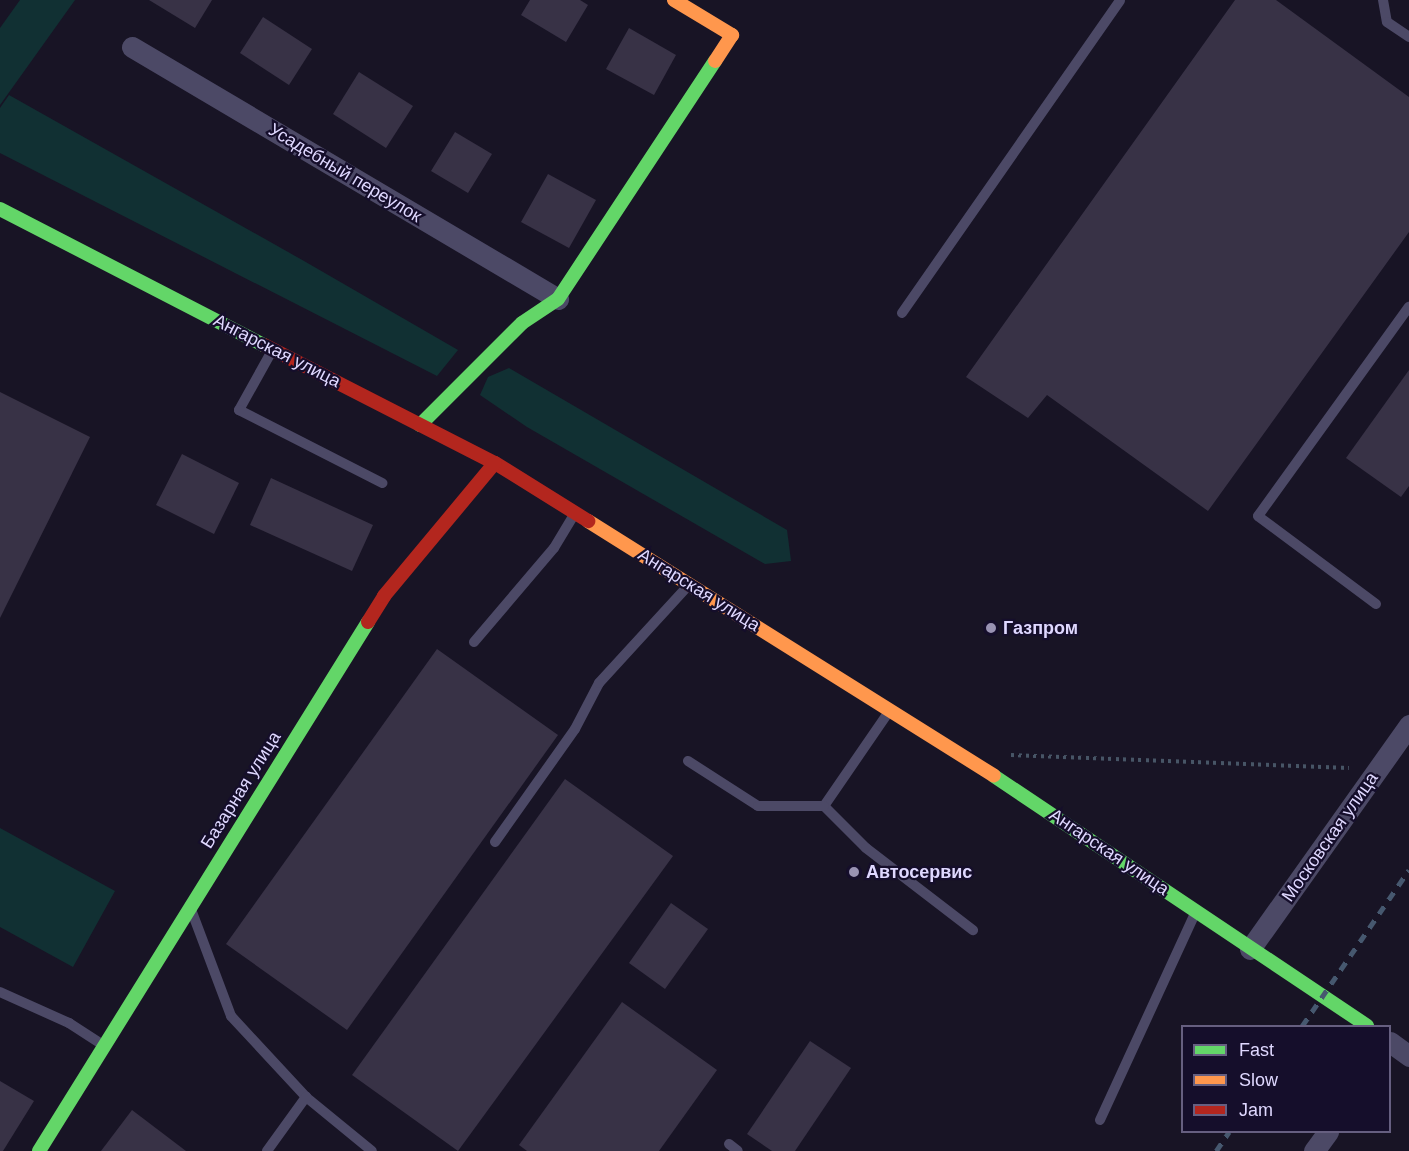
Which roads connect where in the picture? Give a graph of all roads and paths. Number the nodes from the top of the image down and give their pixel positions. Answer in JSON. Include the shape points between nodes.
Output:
{"nodes":[{"id":1,"x":674,"y":0,"type":"edge"},
{"id":2,"x":1120,"y":0,"type":"edge"},
{"id":3,"x":1383,"y":0,"type":"edge"},
{"id":4,"x":1409,"y":37,"type":"edge"},
{"id":5,"x":132,"y":47,"type":"dead end"},
{"id":6,"x":0,"y":209,"type":"edge"},
{"id":7,"x":558,"y":299,"type":"junction"},
{"id":8,"x":1409,"y":307,"type":"edge"},
{"id":9,"x":902,"y":313,"type":"dead end"},
{"id":10,"x":273,"y":349,"type":"junction"},
{"id":11,"x":420,"y":425,"type":"junction"},
{"id":12,"x":495,"y":463,"type":"junction"},
{"id":13,"x":382,"y":483,"type":"dead end"},
{"id":14,"x":576,"y":514,"type":"junction"},
{"id":15,"x":690,"y":584,"type":"junction"},
{"id":16,"x":1376,"y":604,"type":"dead end"},
{"id":17,"x":474,"y":642,"type":"dead end"},
{"id":18,"x":890,"y":710,"type":"junction"},
{"id":19,"x":1409,"y":725,"type":"edge"},
{"id":20,"x":1008,"y":755,"type":"dead end"},
{"id":21,"x":688,"y":761,"type":"dead end"},
{"id":22,"x":1349,"y":768,"type":"dead end"},
{"id":23,"x":824,"y":806,"type":"junction"},
{"id":24,"x":495,"y":842,"type":"dead end"},
{"id":25,"x":190,"y":906,"type":"junction"},
{"id":26,"x":1196,"y":911,"type":"junction"},
{"id":27,"x":973,"y":930,"type":"dead end"},
{"id":28,"x":1250,"y":949,"type":"junction"},
{"id":29,"x":0,"y":992,"type":"edge"},
{"id":30,"x":1365,"y":1025,"type":"edge"},
{"id":31,"x":1391,"y":1043,"type":"edge"},
{"id":32,"x":104,"y":1046,"type":"junction"},
{"id":33,"x":1409,"y":1056,"type":"edge"},
{"id":34,"x":306,"y":1097,"type":"junction"},
{"id":35,"x":1100,"y":1120,"type":"dead end"},
{"id":36,"x":1327,"y":1133,"type":"edge"},
{"id":37,"x":729,"y":1144,"type":"dead end"},
{"id":38,"x":39,"y":1151,"type":"edge"},
{"id":39,"x":267,"y":1151,"type":"edge"},
{"id":40,"x":372,"y":1151,"type":"edge"},
{"id":41,"x":738,"y":1151,"type":"edge"},
{"id":42,"x":1314,"y":1151,"type":"edge"}],
"edges":[{"from":1,"to":7,"type":"street","via":[[732,35]]},
{"from":2,"to":9,"type":"lane"},
{"from":3,"to":4,"type":"lane","via":[[1387,22]]},
{"from":5,"to":7,"type":"street","name":"Усадебный переулок"},
{"from":6,"to":10,"type":"street","name":"Ангарская улица"},
{"from":7,"to":11,"type":"street","via":[[522,323]]},
{"from":8,"to":16,"type":"lane","via":[[1258,516]]},
{"from":10,"to":11,"type":"street","name":"Ангарская улица"},
{"from":10,"to":13,"type":"lane","via":[[239,410]]},
{"from":11,"to":12,"type":"street","name":"Ангарская улица"},
{"from":12,"to":14,"type":"street","name":"Ангарская улица"},
{"from":12,"to":25,"type":"street","name":"Базарная улица","via":[[384,596]]},
{"from":14,"to":15,"type":"street","name":"Ангарская улица"},
{"from":14,"to":17,"type":"lane","via":[[554,548]]},
{"from":15,"to":18,"type":"street","name":"Ангарская улица"},
{"from":15,"to":24,"type":"lane","via":[[599,683],[575,729]]},
{"from":18,"to":23,"type":"lane"},
{"from":18,"to":26,"type":"street","name":"Ангарская улица"},
{"from":19,"to":28,"type":"street","name":"Московская улица"},
{"from":20,"to":22,"type":"path"},
{"from":21,"to":23,"type":"lane","via":[[758,806]]},
{"from":23,"to":27,"type":"lane","via":[[866,848]]},
{"from":25,"to":32,"type":"street","name":"Базарная улица"},
{"from":25,"to":34,"type":"lane","via":[[231,1017]]},
{"from":26,"to":28,"type":"street","name":"Ангарская улица"},
{"from":26,"to":35,"type":"lane"},
{"from":28,"to":30,"type":"street","name":"Ангарская улица"},
{"from":29,"to":32,"type":"lane","via":[[69,1023]]},
{"from":31,"to":33,"type":"street"},
{"from":32,"to":38,"type":"street","name":"Базарная улица"},
{"from":34,"to":39,"type":"lane"},
{"from":34,"to":40,"type":"lane"},
{"from":36,"to":42,"type":"street"},
{"from":37,"to":41,"type":"lane"}]}
